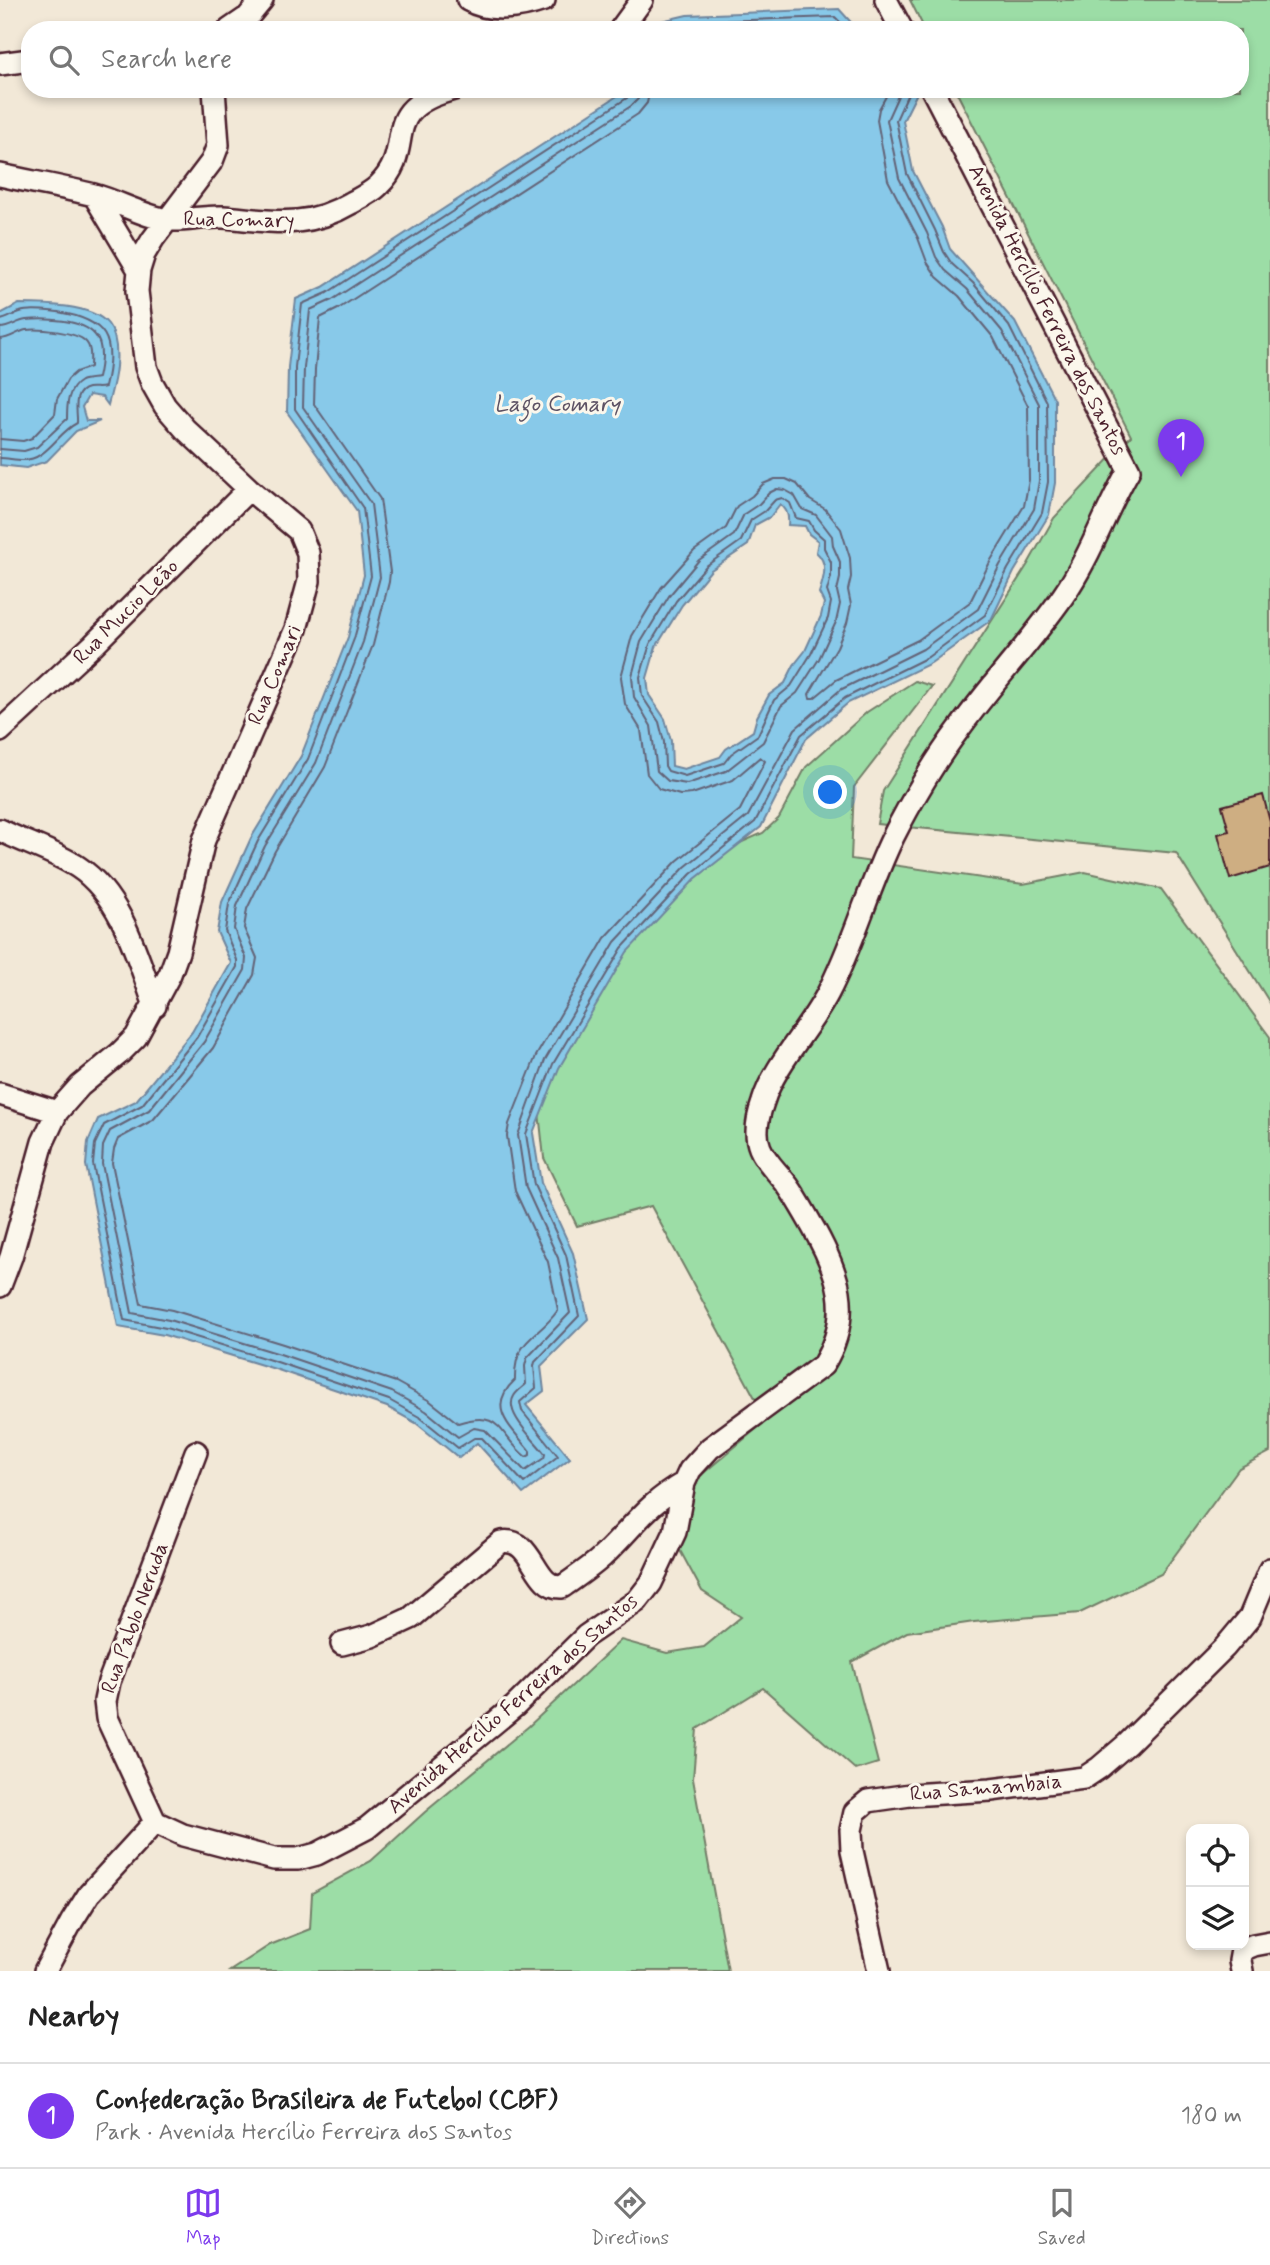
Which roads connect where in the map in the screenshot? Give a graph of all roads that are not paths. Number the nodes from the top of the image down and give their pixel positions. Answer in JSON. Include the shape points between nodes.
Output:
{"nodes":[{"id":1,"x":262,"y":0,"type":"edge"},
{"id":2,"x":468,"y":0,"type":"edge"},
{"id":3,"x":544,"y":0,"type":"edge"},
{"id":4,"x":642,"y":0,"type":"edge"},
{"id":5,"x":886,"y":0,"type":"edge"},
{"id":6,"x":242,"y":21,"type":"edge"},
{"id":7,"x":627,"y":21,"type":"edge"},
{"id":8,"x":897,"y":21,"type":"edge"},
{"id":9,"x":21,"y":61,"type":"edge"},
{"id":10,"x":0,"y":64,"type":"edge"},
{"id":11,"x":215,"y":98,"type":"edge"},
{"id":12,"x":430,"y":98,"type":"edge"},
{"id":13,"x":937,"y":98,"type":"edge"},
{"id":14,"x":0,"y":176,"type":"edge"},
{"id":15,"x":94,"y":195,"type":"junction"},
{"id":16,"x":169,"y":220,"type":"junction"},
{"id":17,"x":139,"y":270,"type":"junction"},
{"id":18,"x":249,"y":489,"type":"junction"},
{"id":19,"x":0,"y":731,"type":"edge"},
{"id":20,"x":0,"y":830,"type":"edge"},
{"id":21,"x":155,"y":1006,"type":"junction"},
{"id":22,"x":0,"y":1094,"type":"edge"},
{"id":23,"x":57,"y":1112,"type":"junction"},
{"id":24,"x":0,"y":1286,"type":"edge"},
{"id":25,"x":196,"y":1452,"type":"dead end"},
{"id":26,"x":684,"y":1483,"type":"junction"},
{"id":27,"x":1270,"y":1569,"type":"edge"},
{"id":28,"x":342,"y":1644,"type":"dead end"},
{"id":29,"x":155,"y":1822,"type":"junction"},
{"id":30,"x":1270,"y":1942,"type":"edge"},
{"id":31,"x":46,"y":1971,"type":"edge"},
{"id":32,"x":879,"y":1971,"type":"edge"},
{"id":33,"x":1242,"y":1971,"type":"edge"}],
"edges":[{"from":1,"to":6,"type":"street"},
{"from":2,"to":3,"type":"street","via":[[497,8]]},
{"from":4,"to":7,"type":"street"},
{"from":5,"to":8,"type":"street"},
{"from":9,"to":10,"type":"street"},
{"from":11,"to":16,"type":"street","name":"Rua Comari","via":[[218,145],[212,161]]},
{"from":12,"to":16,"type":"street","name":"Rua Comary","via":[[404,118],[388,174],[377,187],[344,207],[321,217],[285,223],[222,217]]},
{"from":13,"to":26,"type":"street","name":"Avenida Hercílio Ferreira dos Santos","via":[[1129,470],[1069,587],[957,730],[893,837],[827,994],[762,1102],[758,1146],[824,1245],[838,1280],[840,1328],[834,1349],[823,1365],[710,1448]]},
{"from":14,"to":15,"type":"street"},
{"from":15,"to":16,"type":"street"},
{"from":15,"to":17,"type":"street"},
{"from":16,"to":17,"type":"street","name":"Rua Comari"},
{"from":17,"to":18,"type":"street","name":"Rua Comari","via":[[139,324],[152,383],[185,429]]},
{"from":18,"to":19,"type":"street","name":"Rua Mucio Leão"},
{"from":18,"to":21,"type":"street","name":"Rua Comari","via":[[299,531],[307,553],[309,581],[296,629],[204,839],[178,952]]},
{"from":20,"to":21,"type":"street","via":[[68,861],[97,882],[124,925]]},
{"from":21,"to":23,"type":"street","name":"Rua Comari","via":[[136,1037]]},
{"from":22,"to":23,"type":"street"},
{"from":23,"to":24,"type":"street","name":"Rua Comari","via":[[43,1142]]},
{"from":25,"to":29,"type":"street","name":"Rua Pablo Neruda","via":[[105,1701],[107,1718]]},
{"from":26,"to":28,"type":"street","via":[[645,1510],[603,1556],[562,1587],[546,1581],[519,1545],[501,1542],[411,1618]]},
{"from":26,"to":29,"type":"street","name":"Avenida Hercílio Ferreira dos Santos","via":[[675,1532],[637,1601],[586,1636],[515,1706],[367,1828],[298,1859],[274,1858],[183,1835]]},
{"from":27,"to":32,"type":"street","name":"Rua Samambaia","via":[[1250,1618],[1225,1647],[1127,1744],[1084,1778],[868,1801],[855,1812],[852,1851]]},
{"from":29,"to":31,"type":"street","via":[[89,1894]]},
{"from":30,"to":33,"type":"street","via":[[1242,1950]]}]}
